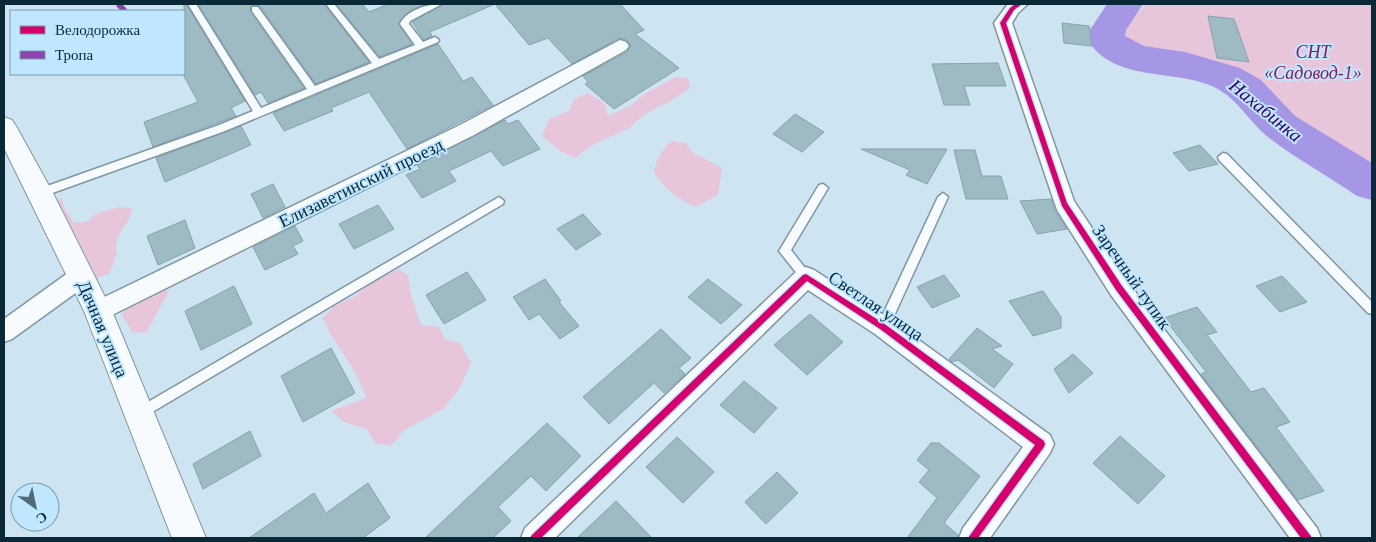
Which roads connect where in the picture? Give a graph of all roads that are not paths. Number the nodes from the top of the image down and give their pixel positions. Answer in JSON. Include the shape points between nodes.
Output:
{"nodes":[{"id":1,"x":192,"y":4,"type":"edge"},
{"id":2,"x":330,"y":4,"type":"edge"},
{"id":3,"x":438,"y":4,"type":"edge"},
{"id":4,"x":1019,"y":4,"type":"edge"},
{"id":5,"x":255,"y":9,"type":"dead end"},
{"id":6,"x":435,"y":40,"type":"dead end"},
{"id":7,"x":421,"y":46,"type":"junction"},
{"id":8,"x":620,"y":46,"type":"dead end"},
{"id":9,"x":378,"y":64,"type":"junction"},
{"id":10,"x":312,"y":91,"type":"junction"},
{"id":11,"x":259,"y":113,"type":"junction"},
{"id":12,"x":4,"y":126,"type":"edge"},
{"id":13,"x":1223,"y":158,"type":"dead end"},
{"id":14,"x":823,"y":188,"type":"dead end"},
{"id":15,"x":40,"y":193,"type":"junction"},
{"id":16,"x":943,"y":197,"type":"dead end"},
{"id":17,"x":499,"y":201,"type":"dead end"},
{"id":18,"x":80,"y":276,"type":"junction"},
{"id":19,"x":806,"y":277,"type":"junction"},
{"id":20,"x":1372,"y":309,"type":"edge"},
{"id":21,"x":98,"y":312,"type":"junction"},
{"id":22,"x":883,"y":327,"type":"junction"},
{"id":23,"x":4,"y":332,"type":"edge"},
{"id":24,"x":138,"y":414,"type":"junction"},
{"id":25,"x":189,"y":538,"type":"edge"},
{"id":26,"x":535,"y":538,"type":"edge"},
{"id":27,"x":973,"y":538,"type":"edge"},
{"id":28,"x":1307,"y":538,"type":"edge"}],
"edges":[{"from":1,"to":11,"type":"lane"},
{"from":2,"to":9,"type":"lane"},
{"from":3,"to":7,"type":"lane","via":[[406,19],[404,24]]},
{"from":4,"to":28,"type":"street","name":"Заречный тупик","via":[[1004,23],[1064,204],[1119,288]]},
{"from":5,"to":10,"type":"lane"},
{"from":6,"to":7,"type":"lane"},
{"from":7,"to":9,"type":"lane"},
{"from":8,"to":21,"type":"street","name":"Елизаветинский проезд","via":[[467,130]]},
{"from":9,"to":10,"type":"lane"},
{"from":10,"to":11,"type":"lane"},
{"from":11,"to":15,"type":"lane"},
{"from":12,"to":15,"type":"street","name":"Дачная улица"},
{"from":13,"to":20,"type":"lane"},
{"from":14,"to":19,"type":"lane","via":[[785,251]]},
{"from":15,"to":18,"type":"street","name":"Дачная улица"},
{"from":16,"to":22,"type":"lane"},
{"from":17,"to":24,"type":"lane"},
{"from":18,"to":21,"type":"street","name":"Дачная улица"},
{"from":18,"to":23,"type":"street"},
{"from":19,"to":22,"type":"street","name":"Светлая улица"},
{"from":19,"to":26,"type":"street","name":"Светлая улица"},
{"from":21,"to":24,"type":"street","name":"Дачная улица"},
{"from":22,"to":27,"type":"street","name":"Светлая улица","via":[[1042,444]]},
{"from":24,"to":25,"type":"street","name":"Дачная улица"}]}
